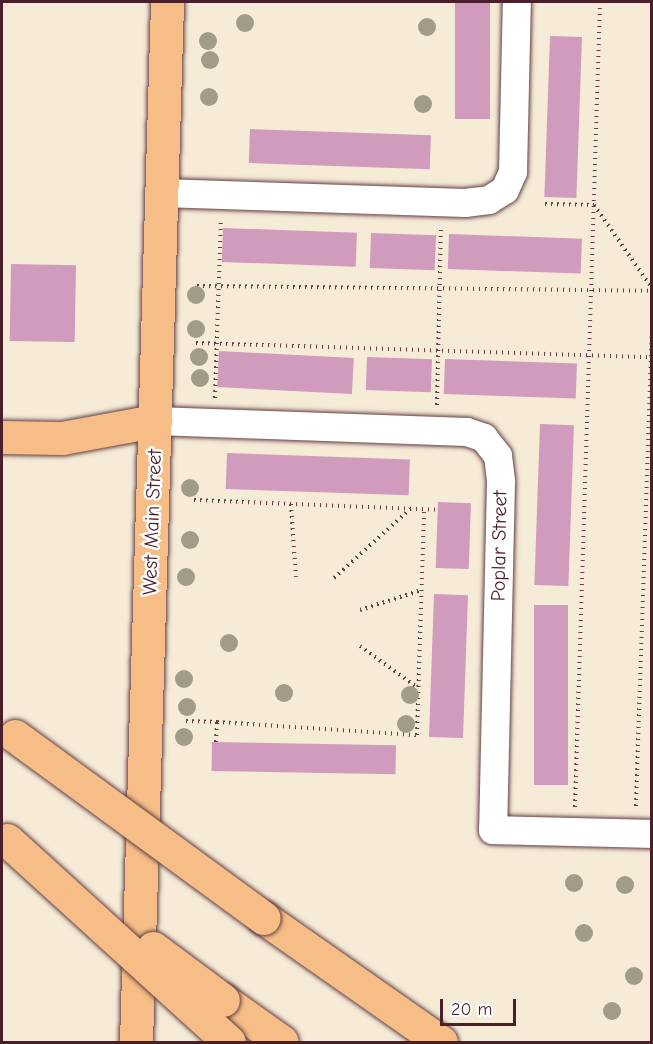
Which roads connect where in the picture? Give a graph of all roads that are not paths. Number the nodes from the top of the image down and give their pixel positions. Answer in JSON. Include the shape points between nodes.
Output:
{"nodes":[{"id":1,"x":167,"y":2,"type":"edge"},
{"id":2,"x":517,"y":2,"type":"edge"},
{"id":3,"x":162,"y":193,"type":"junction"},
{"id":4,"x":155,"y":421,"type":"junction"},
{"id":5,"x":2,"y":437,"type":"edge"},
{"id":6,"x":8,"y":731,"type":"edge"},
{"id":7,"x":643,"y":834,"type":"edge"},
{"id":8,"x":4,"y":838,"type":"edge"},
{"id":9,"x":136,"y":1042,"type":"edge"},
{"id":10,"x":229,"y":1042,"type":"edge"},
{"id":11,"x":282,"y":1042,"type":"edge"},
{"id":12,"x":441,"y":1042,"type":"edge"}],
"edges":[{"from":1,"to":3,"type":"main road","name":"West Main Street"},
{"from":2,"to":3,"type":"street","via":[[513,172],[505,190],[489,200],[442,202]]},
{"from":3,"to":4,"type":"main road","name":"West Main Street"},
{"from":4,"to":5,"type":"main road","via":[[62,438]]},
{"from":4,"to":7,"type":"street","name":"Poplar Street","via":[[467,432],[484,438],[498,456],[501,482],[493,830]]},
{"from":4,"to":9,"type":"main road","name":"West Main Street"},
{"from":6,"to":12,"type":"main road","bridge":true},
{"from":8,"to":10,"type":"main road","bridge":true},
{"from":8,"to":11,"type":"main road","bridge":true}]}
